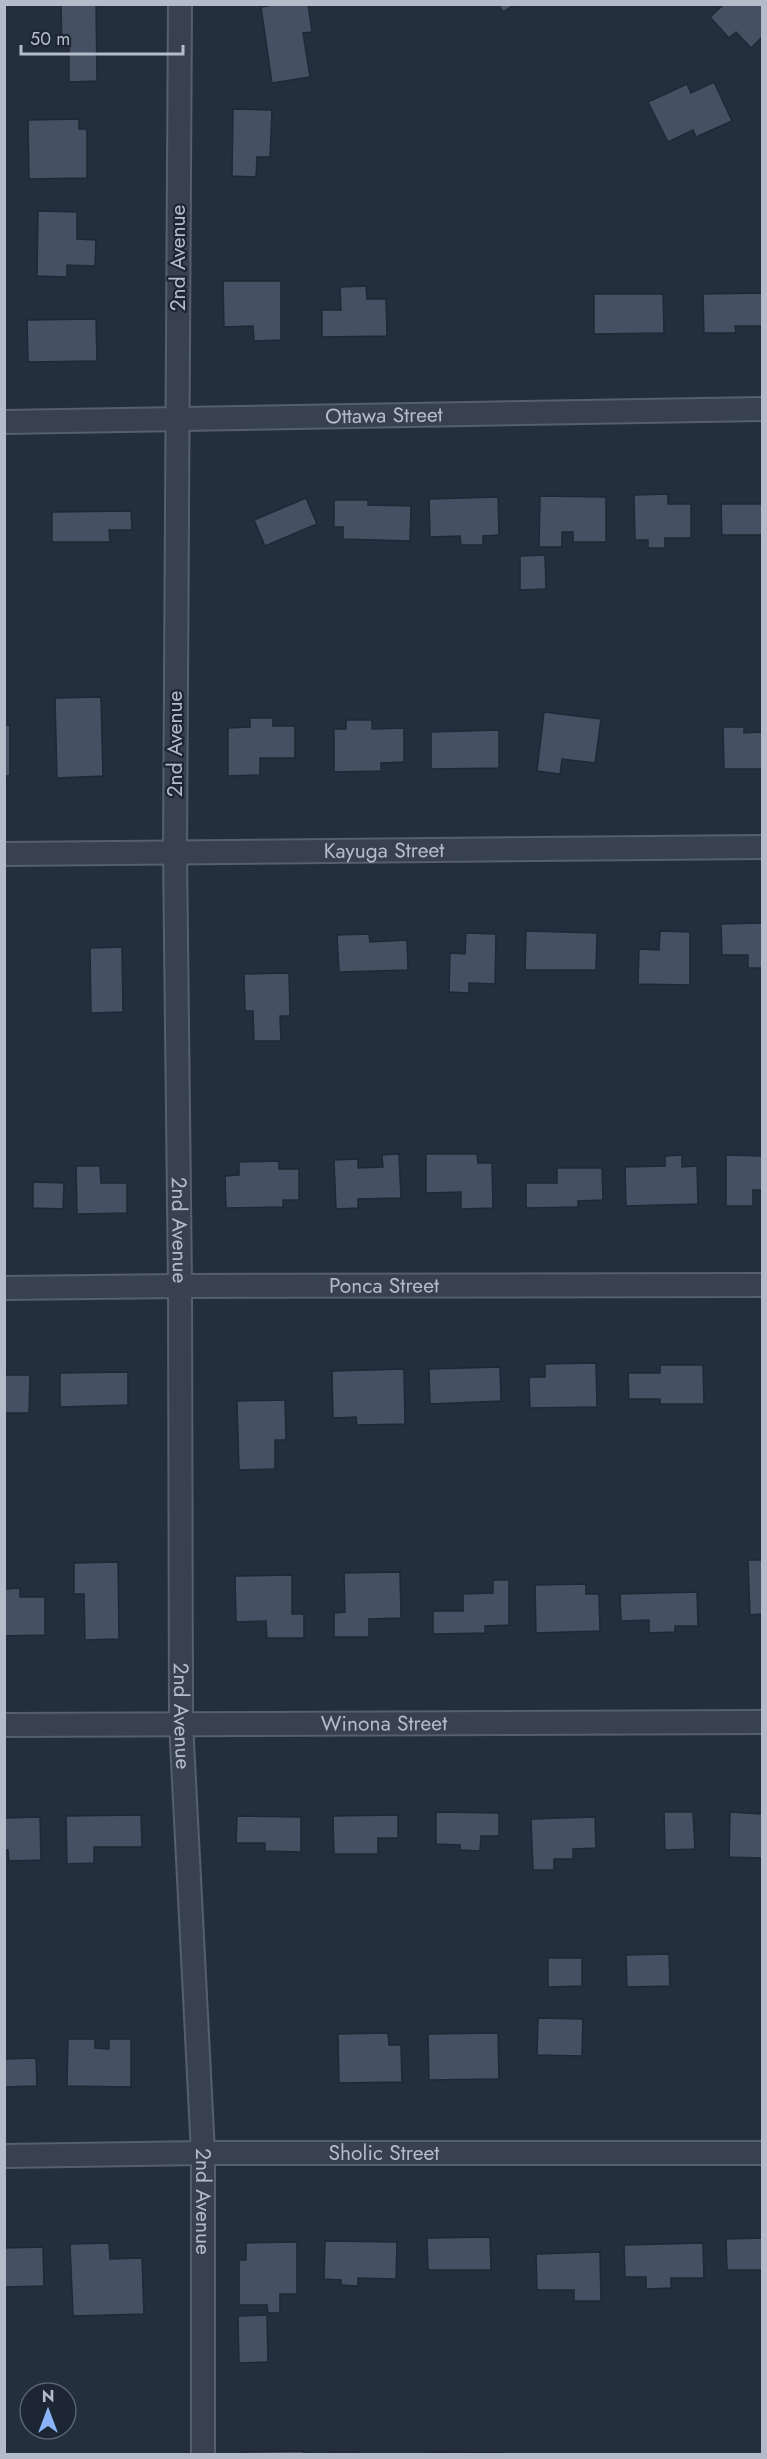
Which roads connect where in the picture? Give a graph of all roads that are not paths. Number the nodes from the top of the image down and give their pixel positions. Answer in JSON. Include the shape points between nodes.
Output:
{"nodes":[{"id":1,"x":180,"y":4,"type":"edge"},
{"id":2,"x":762,"y":409,"type":"edge"},
{"id":3,"x":177,"y":420,"type":"junction"},
{"id":4,"x":4,"y":422,"type":"edge"},
{"id":5,"x":762,"y":847,"type":"edge"},
{"id":6,"x":175,"y":852,"type":"junction"},
{"id":7,"x":4,"y":854,"type":"edge"},
{"id":8,"x":762,"y":1285,"type":"edge"},
{"id":9,"x":180,"y":1286,"type":"junction"},
{"id":10,"x":4,"y":1288,"type":"edge"},
{"id":11,"x":181,"y":1722,"type":"junction"},
{"id":12,"x":762,"y":1722,"type":"edge"},
{"id":13,"x":4,"y":1725,"type":"edge"},
{"id":14,"x":203,"y":2153,"type":"junction"},
{"id":15,"x":762,"y":2153,"type":"edge"},
{"id":16,"x":4,"y":2156,"type":"edge"},
{"id":17,"x":203,"y":2454,"type":"edge"}],
"edges":[{"from":1,"to":3,"type":"street","name":"2nd Avenue"},
{"from":2,"to":3,"type":"street","name":"Ottawa Street"},
{"from":3,"to":4,"type":"street","name":"Ottawa Street"},
{"from":3,"to":6,"type":"street","name":"2nd Avenue"},
{"from":5,"to":6,"type":"street","name":"Kayuga Street"},
{"from":6,"to":7,"type":"street","name":"Kayuga Street"},
{"from":6,"to":9,"type":"street","name":"2nd Avenue"},
{"from":8,"to":9,"type":"street","name":"Ponca Street"},
{"from":9,"to":10,"type":"street","name":"Ponca Street"},
{"from":9,"to":11,"type":"street","name":"2nd Avenue"},
{"from":11,"to":12,"type":"street","name":"Winona Street"},
{"from":11,"to":13,"type":"street","name":"Winona Street"},
{"from":11,"to":14,"type":"street","name":"2nd Avenue"},
{"from":14,"to":15,"type":"street","name":"Sholic Street"},
{"from":14,"to":16,"type":"street","name":"Sholic Street"},
{"from":14,"to":17,"type":"street","name":"2nd Avenue"}]}
